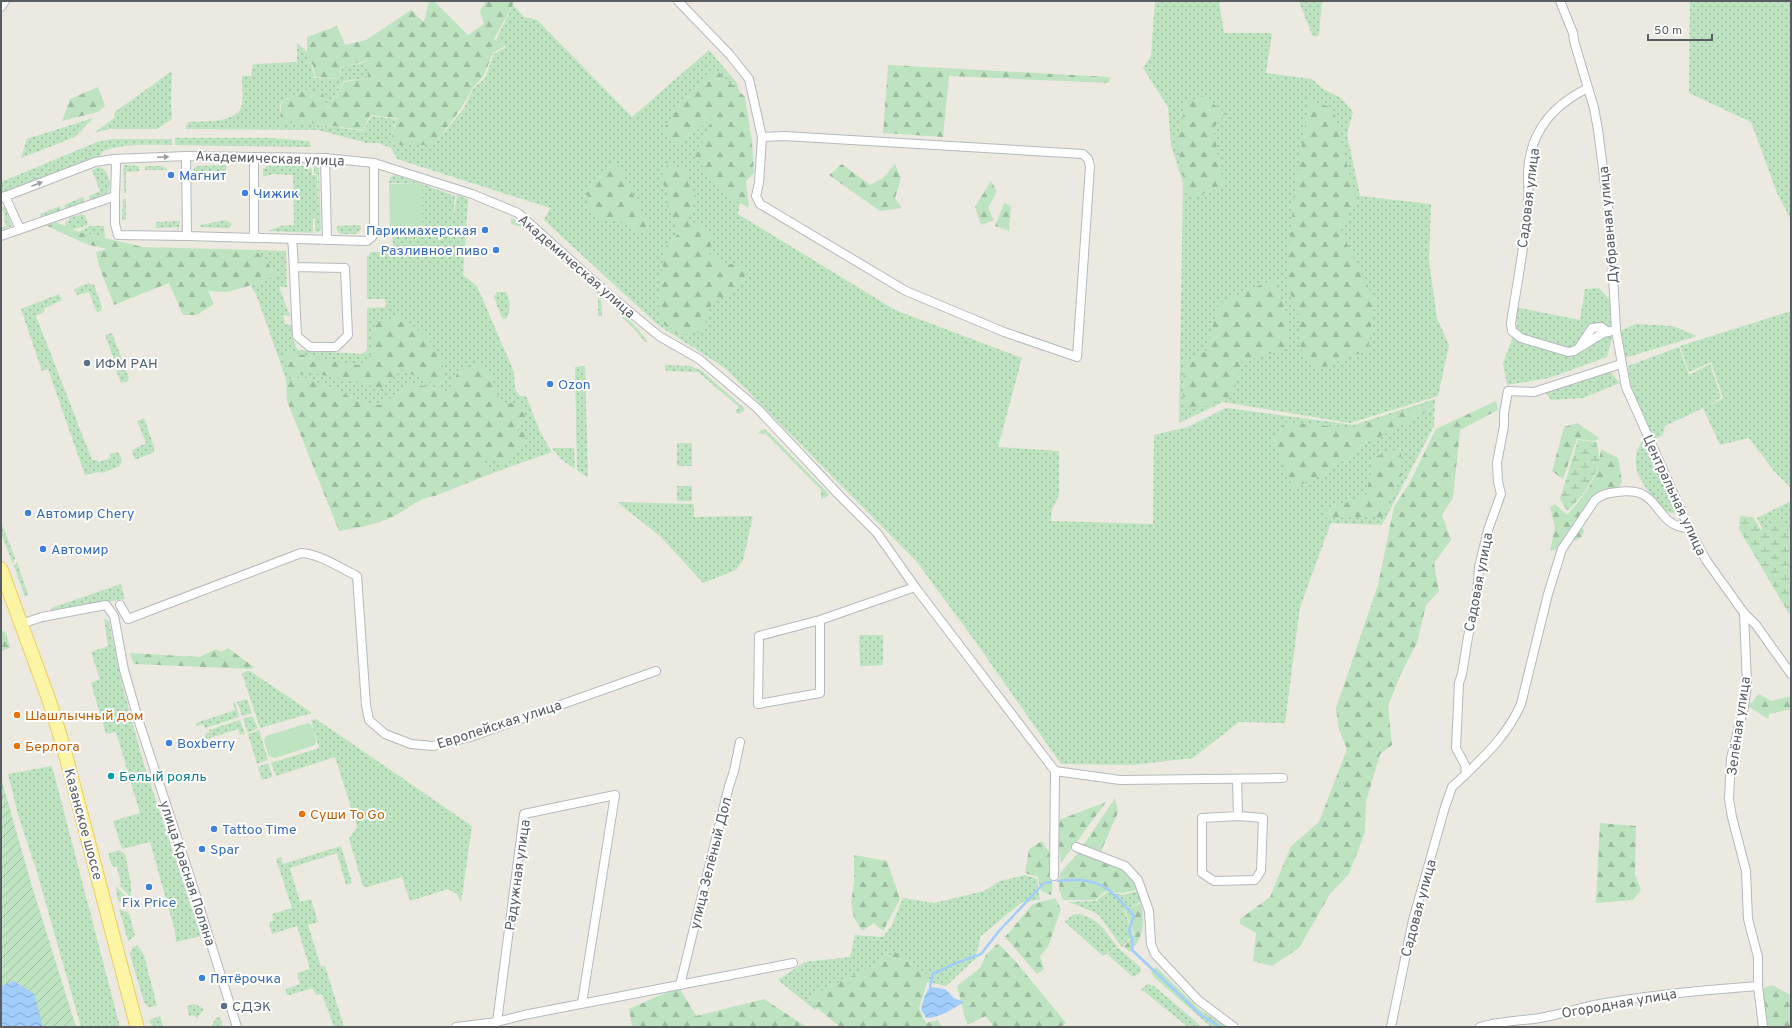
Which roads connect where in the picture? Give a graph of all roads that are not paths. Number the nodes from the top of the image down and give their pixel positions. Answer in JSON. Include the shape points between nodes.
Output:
{"nodes":[{"id":1,"x":5,"y":1,"type":"edge"},
{"id":2,"x":678,"y":1,"type":"edge"},
{"id":3,"x":1560,"y":1,"type":"edge"},
{"id":4,"x":1,"y":8,"type":"edge"},
{"id":5,"x":1588,"y":88,"type":"junction"},
{"id":6,"x":762,"y":137,"type":"junction"},
{"id":7,"x":186,"y":156,"type":"junction"},
{"id":8,"x":254,"y":157,"type":"junction"},
{"id":9,"x":325,"y":158,"type":"junction"},
{"id":10,"x":114,"y":159,"type":"junction"},
{"id":11,"x":374,"y":163,"type":"junction"},
{"id":12,"x":115,"y":196,"type":"junction"},
{"id":13,"x":3,"y":197,"type":"edge"},
{"id":14,"x":20,"y":229,"type":"junction"},
{"id":15,"x":1,"y":236,"type":"edge"},
{"id":16,"x":187,"y":236,"type":"junction"},
{"id":17,"x":254,"y":238,"type":"junction"},
{"id":18,"x":292,"y":239,"type":"junction"},
{"id":19,"x":327,"y":240,"type":"junction"},
{"id":20,"x":294,"y":268,"type":"junction"},
{"id":21,"x":1612,"y":331,"type":"junction"},
{"id":22,"x":1621,"y":364,"type":"junction"},
{"id":23,"x":1689,"y":528,"type":"junction"},
{"id":24,"x":1,"y":569,"type":"edge"},
{"id":25,"x":915,"y":586,"type":"junction"},
{"id":26,"x":120,"y":605,"type":"dead end"},
{"id":27,"x":1744,"y":613,"type":"junction"},
{"id":28,"x":820,"y":620,"type":"junction"},
{"id":29,"x":21,"y":624,"type":"junction"},
{"id":30,"x":656,"y":671,"type":"dead end"},
{"id":31,"x":1791,"y":674,"type":"edge"},
{"id":32,"x":740,"y":742,"type":"dead end"},
{"id":33,"x":1055,"y":771,"type":"junction"},
{"id":34,"x":1466,"y":774,"type":"junction"},
{"id":35,"x":1283,"y":778,"type":"dead end"},
{"id":36,"x":1237,"y":779,"type":"junction"},
{"id":37,"x":1238,"y":816,"type":"junction"},
{"id":38,"x":1076,"y":847,"type":"dead end"},
{"id":39,"x":1054,"y":876,"type":"dead end"},
{"id":40,"x":793,"y":963,"type":"dead end"},
{"id":41,"x":680,"y":985,"type":"junction"},
{"id":42,"x":1758,"y":986,"type":"junction"},
{"id":43,"x":582,"y":1003,"type":"junction"},
{"id":44,"x":497,"y":1022,"type":"junction"},
{"id":45,"x":137,"y":1027,"type":"edge"},
{"id":46,"x":237,"y":1027,"type":"edge"},
{"id":47,"x":456,"y":1027,"type":"edge"},
{"id":48,"x":1234,"y":1027,"type":"edge"},
{"id":49,"x":1391,"y":1027,"type":"edge"},
{"id":50,"x":1480,"y":1027,"type":"edge"},
{"id":51,"x":1762,"y":1027,"type":"edge"}],
"edges":[{"from":1,"to":4,"type":"street"},
{"from":2,"to":6,"type":"street","via":[[730,55],[749,79]]},
{"from":3,"to":5,"type":"street","name":"Дубравная улица","via":[[1573,33]]},
{"from":5,"to":21,"type":"street","name":"Дубравная улица","via":[[1598,130],[1610,223]]},
{"from":5,"to":21,"type":"street","name":"Садовая улица","via":[[1572,96],[1544,122],[1534,143],[1528,171],[1528,208],[1511,323],[1512,331],[1521,338],[1568,352],[1574,351],[1603,332]]},
{"from":6,"to":6,"type":"street","via":[[784,136],[1083,154],[1090,166],[1076,357],[1004,332],[906,291],[760,204],[756,196]]},
{"from":7,"to":8,"type":"street","name":"Академическая улица"},
{"from":10,"to":7,"type":"street","name":"Академическая улица","one_way":true},
{"from":7,"to":16,"type":"street"},
{"from":8,"to":9,"type":"street","name":"Академическая улица"},
{"from":8,"to":17,"type":"street"},
{"from":9,"to":11,"type":"street","name":"Академическая улица"},
{"from":9,"to":19,"type":"street"},
{"from":10,"to":12,"type":"street"},
{"from":13,"to":10,"type":"street","name":"Академическая улица","one_way":true,"via":[[96,162]]},
{"from":11,"to":19,"type":"street","via":[[372,237],[367,241]]},
{"from":11,"to":25,"type":"street","name":"Академическая улица","via":[[472,194],[518,213],[659,336],[699,359],[757,408],[877,533]]},
{"from":12,"to":14,"type":"street"},
{"from":12,"to":16,"type":"street","via":[[115,224],[118,234]]},
{"from":13,"to":14,"type":"street"},
{"from":14,"to":15,"type":"street"},
{"from":16,"to":17,"type":"street"},
{"from":17,"to":18,"type":"street"},
{"from":18,"to":19,"type":"street"},
{"from":18,"to":20,"type":"street"},
{"from":20,"to":20,"type":"street","via":[[297,336],[310,347],[336,347],[348,335],[345,268]]},
{"from":21,"to":22,"type":"street","name":"Дубравная улица"},
{"from":22,"to":23,"type":"street","name":"Центральная улица","via":[[1626,387]]},
{"from":22,"to":34,"type":"street","name":"Садовая улица","via":[[1534,392],[1508,391],[1497,463],[1501,494],[1488,530],[1479,567],[1477,597],[1459,683],[1456,748]]},
{"from":23,"to":27,"type":"street","name":"Центральная улица","via":[[1706,560]]},
{"from":23,"to":34,"type":"street","name":"Садовая улица","via":[[1674,525],[1643,494],[1621,491],[1601,494],[1595,500],[1562,550],[1548,594],[1521,704],[1504,734]]},
{"from":24,"to":29,"type":"main road","name":"Казанское шоссе"},
{"from":25,"to":28,"type":"street"},
{"from":25,"to":33,"type":"street","name":"Академическая улица"},
{"from":26,"to":30,"type":"street","name":"Европейская улица","via":[[128,619],[301,554],[310,554],[357,576],[369,720],[385,734],[411,744],[433,746],[470,737]]},
{"from":27,"to":31,"type":"street","name":"Центральная улица","via":[[1756,625]]},
{"from":27,"to":42,"type":"street","name":"Зелёная улица","via":[[1747,684],[1731,758],[1730,799],[1745,866],[1748,919],[1758,957]]},
{"from":28,"to":28,"type":"street","via":[[759,636],[758,704],[820,693]]},
{"from":29,"to":45,"type":"main road","name":"Казанское шоссе","via":[[49,700],[70,772]]},
{"from":29,"to":46,"type":"street","name":"улица Красная Поляна","via":[[42,617],[106,605],[114,616],[124,670],[139,722]]},
{"from":32,"to":41,"type":"street","name":"улица Зелёный Дол"},
{"from":33,"to":36,"type":"street","via":[[1120,780]]},
{"from":33,"to":39,"type":"street"},
{"from":34,"to":49,"type":"street","name":"Садовая улица","via":[[1452,787],[1445,807],[1413,920]]},
{"from":35,"to":36,"type":"street"},
{"from":36,"to":37,"type":"street"},
{"from":37,"to":37,"type":"street","via":[[1262,818],[1261,871],[1255,880],[1214,881],[1202,873],[1202,818]]},
{"from":38,"to":48,"type":"street","via":[[1125,866],[1138,880],[1149,911],[1151,944],[1155,954],[1198,1000]]},
{"from":40,"to":41,"type":"street"},
{"from":41,"to":43,"type":"street"},
{"from":42,"to":50,"type":"street","name":"Огородная улица","via":[[1656,995]]},
{"from":42,"to":51,"type":"street","name":"Зелёная улица"},
{"from":43,"to":44,"type":"street"},
{"from":43,"to":44,"type":"street","name":"Радужная улица","via":[[615,795],[524,814]]},
{"from":44,"to":47,"type":"street"}]}
